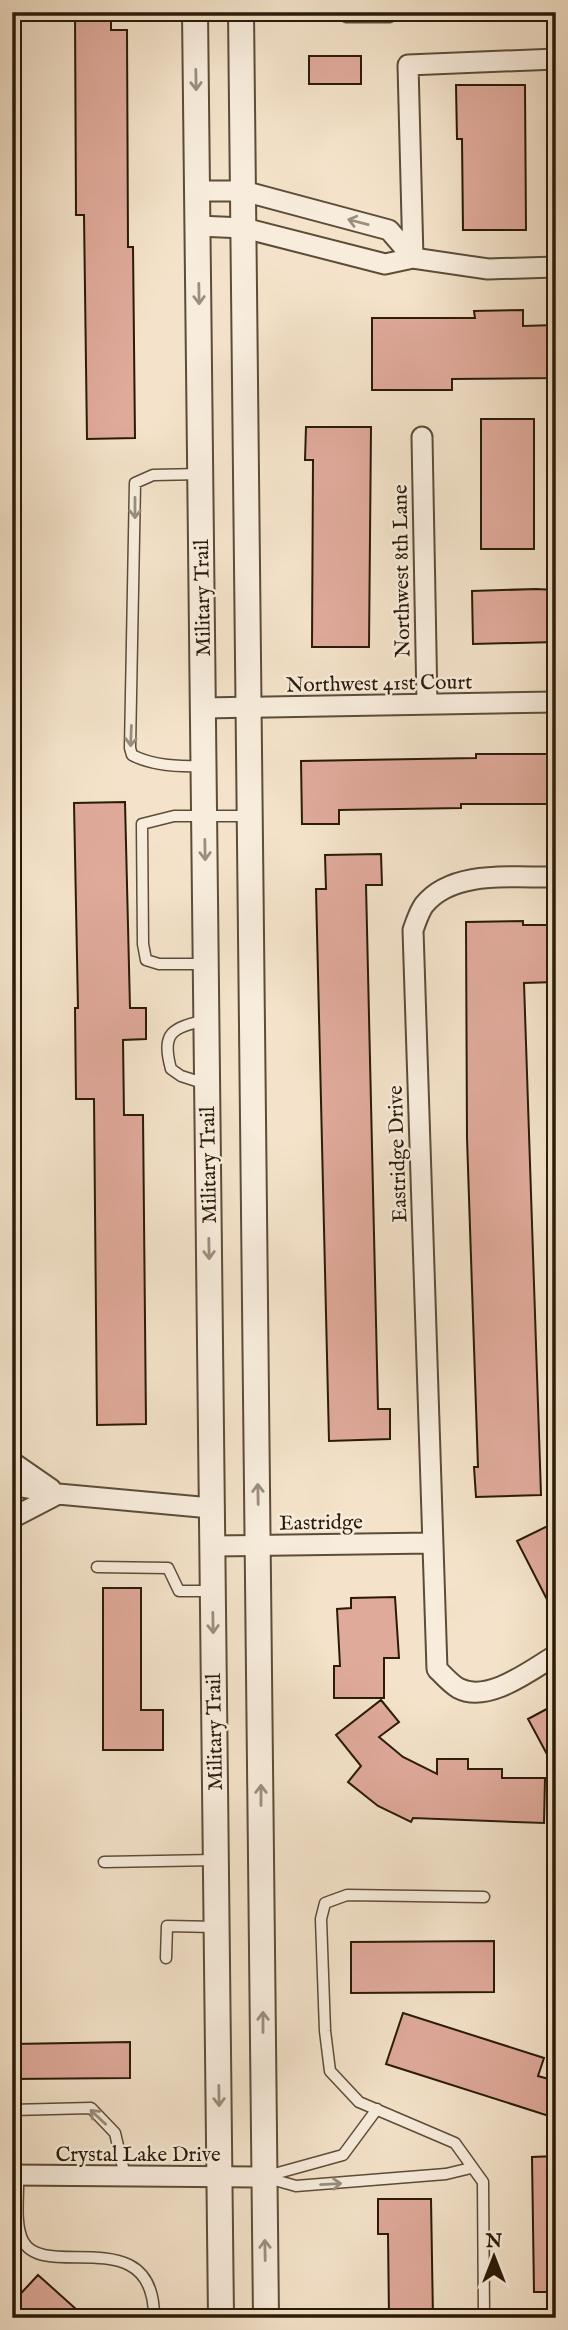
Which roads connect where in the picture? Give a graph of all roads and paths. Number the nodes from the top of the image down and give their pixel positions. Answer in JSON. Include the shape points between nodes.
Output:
{"nodes":[{"id":1,"x":195,"y":12,"type":"edge"},
{"id":2,"x":241,"y":12,"type":"edge"},
{"id":3,"x":348,"y":12,"type":"edge"},
{"id":4,"x":388,"y":12,"type":"edge"},
{"id":5,"x":556,"y":60,"type":"edge"},
{"id":6,"x":198,"y":191,"type":"junction"},
{"id":7,"x":243,"y":191,"type":"junction"},
{"id":8,"x":198,"y":226,"type":"junction"},
{"id":9,"x":244,"y":228,"type":"junction"},
{"id":10,"x":412,"y":258,"type":"junction"},
{"id":11,"x":556,"y":267,"type":"edge"},
{"id":12,"x":422,"y":437,"type":"dead end"},
{"id":13,"x":201,"y":474,"type":"junction"},
{"id":14,"x":556,"y":702,"type":"edge"},
{"id":15,"x":427,"y":704,"type":"junction"},
{"id":16,"x":204,"y":708,"type":"junction"},
{"id":17,"x":248,"y":708,"type":"junction"},
{"id":18,"x":204,"y":766,"type":"junction"},
{"id":19,"x":205,"y":816,"type":"junction"},
{"id":20,"x":250,"y":816,"type":"junction"},
{"id":21,"x":556,"y":877,"type":"edge"},
{"id":22,"x":206,"y":964,"type":"junction"},
{"id":23,"x":207,"y":1020,"type":"junction"},
{"id":24,"x":208,"y":1084,"type":"junction"},
{"id":25,"x":12,"y":1462,"type":"edge"},
{"id":26,"x":12,"y":1485,"type":"edge"},
{"id":27,"x":58,"y":1494,"type":"junction"},
{"id":28,"x":211,"y":1508,"type":"junction"},
{"id":29,"x":12,"y":1518,"type":"edge"},
{"id":30,"x":431,"y":1543,"type":"junction"},
{"id":31,"x":259,"y":1545,"type":"junction"},
{"id":32,"x":212,"y":1546,"type":"junction"},
{"id":33,"x":97,"y":1567,"type":"dead end"},
{"id":34,"x":213,"y":1591,"type":"junction"},
{"id":35,"x":556,"y":1655,"type":"edge"},
{"id":36,"x":216,"y":1860,"type":"junction"},
{"id":37,"x":104,"y":1862,"type":"dead end"},
{"id":38,"x":484,"y":1897,"type":"dead end"},
{"id":39,"x":217,"y":1927,"type":"junction"},
{"id":40,"x":166,"y":1958,"type":"dead end"},
{"id":41,"x":377,"y":2109,"type":"junction"},
{"id":42,"x":12,"y":2110,"type":"edge"},
{"id":43,"x":471,"y":2168,"type":"junction"},
{"id":44,"x":15,"y":2175,"type":"edge"},
{"id":45,"x":125,"y":2176,"type":"junction"},
{"id":46,"x":264,"y":2177,"type":"junction"},
{"id":47,"x":220,"y":2178,"type":"junction"},
{"id":48,"x":154,"y":2318,"type":"edge"},
{"id":49,"x":221,"y":2318,"type":"edge"},
{"id":50,"x":266,"y":2318,"type":"edge"},
{"id":51,"x":484,"y":2318,"type":"edge"}],
"edges":[{"from":1,"to":6,"type":"street","name":"Military Trail","one_way":true},
{"from":2,"to":7,"type":"street"},
{"from":3,"to":4,"type":"street"},
{"from":5,"to":10,"type":"street","via":[[408,65]]},
{"from":6,"to":7,"type":"street"},
{"from":6,"to":8,"type":"street","name":"Military Trail"},
{"from":7,"to":9,"type":"street"},
{"from":10,"to":7,"type":"street","one_way":true,"via":[[389,230]]},
{"from":8,"to":9,"type":"street"},
{"from":8,"to":13,"type":"street","name":"Military Trail","one_way":true},
{"from":9,"to":10,"type":"street","via":[[385,264]]},
{"from":9,"to":17,"type":"street"},
{"from":10,"to":11,"type":"street","via":[[488,269]]},
{"from":12,"to":15,"type":"street","name":"Northwest 8th Lane"},
{"from":13,"to":16,"type":"street","name":"Military Trail"},
{"from":13,"to":18,"type":"lane","one_way":true,"via":[[153,475],[135,484],[130,748],[132,755],[142,760]]},
{"from":14,"to":15,"type":"street","name":"Northwest 41st Court"},
{"from":15,"to":17,"type":"street","name":"Northwest 41st Court"},
{"from":16,"to":17,"type":"street","name":"Northwest 41st Court"},
{"from":16,"to":18,"type":"street","name":"Military Trail"},
{"from":17,"to":20,"type":"street"},
{"from":18,"to":19,"type":"street","name":"Military Trail"},
{"from":19,"to":20,"type":"lane"},
{"from":19,"to":22,"type":"street","name":"Military Trail","one_way":true},
{"from":19,"to":22,"type":"lane","via":[[174,816],[142,824],[146,960]]},
{"from":31,"to":20,"type":"street","one_way":true},
{"from":21,"to":30,"type":"street","name":"Eastridge Drive","via":[[468,880],[441,889],[423,906],[412,930]]},
{"from":22,"to":23,"type":"street","name":"Military Trail"},
{"from":23,"to":24,"type":"street","name":"Military Trail"},
{"from":23,"to":24,"type":"lane","via":[[172,1031],[167,1041],[171,1069]]},
{"from":24,"to":28,"type":"street","name":"Military Trail","one_way":true},
{"from":25,"to":27,"type":"street"},
{"from":26,"to":27,"type":"street"},
{"from":27,"to":28,"type":"street"},
{"from":27,"to":29,"type":"street"},
{"from":28,"to":32,"type":"street","name":"Military Trail"},
{"from":30,"to":31,"type":"street","name":"Eastridge"},
{"from":30,"to":35,"type":"street","name":"Eastridge Drive","via":[[437,1669],[459,1689],[484,1692]]},
{"from":31,"to":32,"type":"street","name":"Eastridge"},
{"from":46,"to":31,"type":"street","one_way":true},
{"from":32,"to":34,"type":"street","name":"Military Trail"},
{"from":33,"to":34,"type":"lane","via":[[168,1568],[179,1591]]},
{"from":34,"to":36,"type":"street","name":"Military Trail","one_way":true},
{"from":36,"to":37,"type":"lane"},
{"from":36,"to":39,"type":"street","name":"Military Trail"},
{"from":38,"to":41,"type":"lane","via":[[347,1895],[325,1903],[321,1919],[330,2071],[359,2102]]},
{"from":39,"to":40,"type":"lane","via":[[167,1926]]},
{"from":39,"to":47,"type":"street","name":"Military Trail","one_way":true},
{"from":41,"to":43,"type":"lane","via":[[455,2143]]},
{"from":41,"to":46,"type":"lane","via":[[343,2155]]},
{"from":45,"to":42,"type":"lane","one_way":true,"via":[[115,2133],[91,2108]]},
{"from":46,"to":43,"type":"lane","one_way":true,"via":[[296,2186],[433,2176]]},
{"from":43,"to":51,"type":"lane","via":[[483,2182]]},
{"from":44,"to":45,"type":"street","name":"Crystal Lake Drive"},
{"from":44,"to":48,"type":"lane","via":[[23,2242],[39,2255],[123,2261],[154,2295]]},
{"from":45,"to":47,"type":"street","name":"Crystal Lake Drive"},
{"from":46,"to":47,"type":"street","name":"Crystal Lake Drive"},
{"from":50,"to":46,"type":"street","one_way":true},
{"from":47,"to":49,"type":"street","name":"Military Trail"}]}
